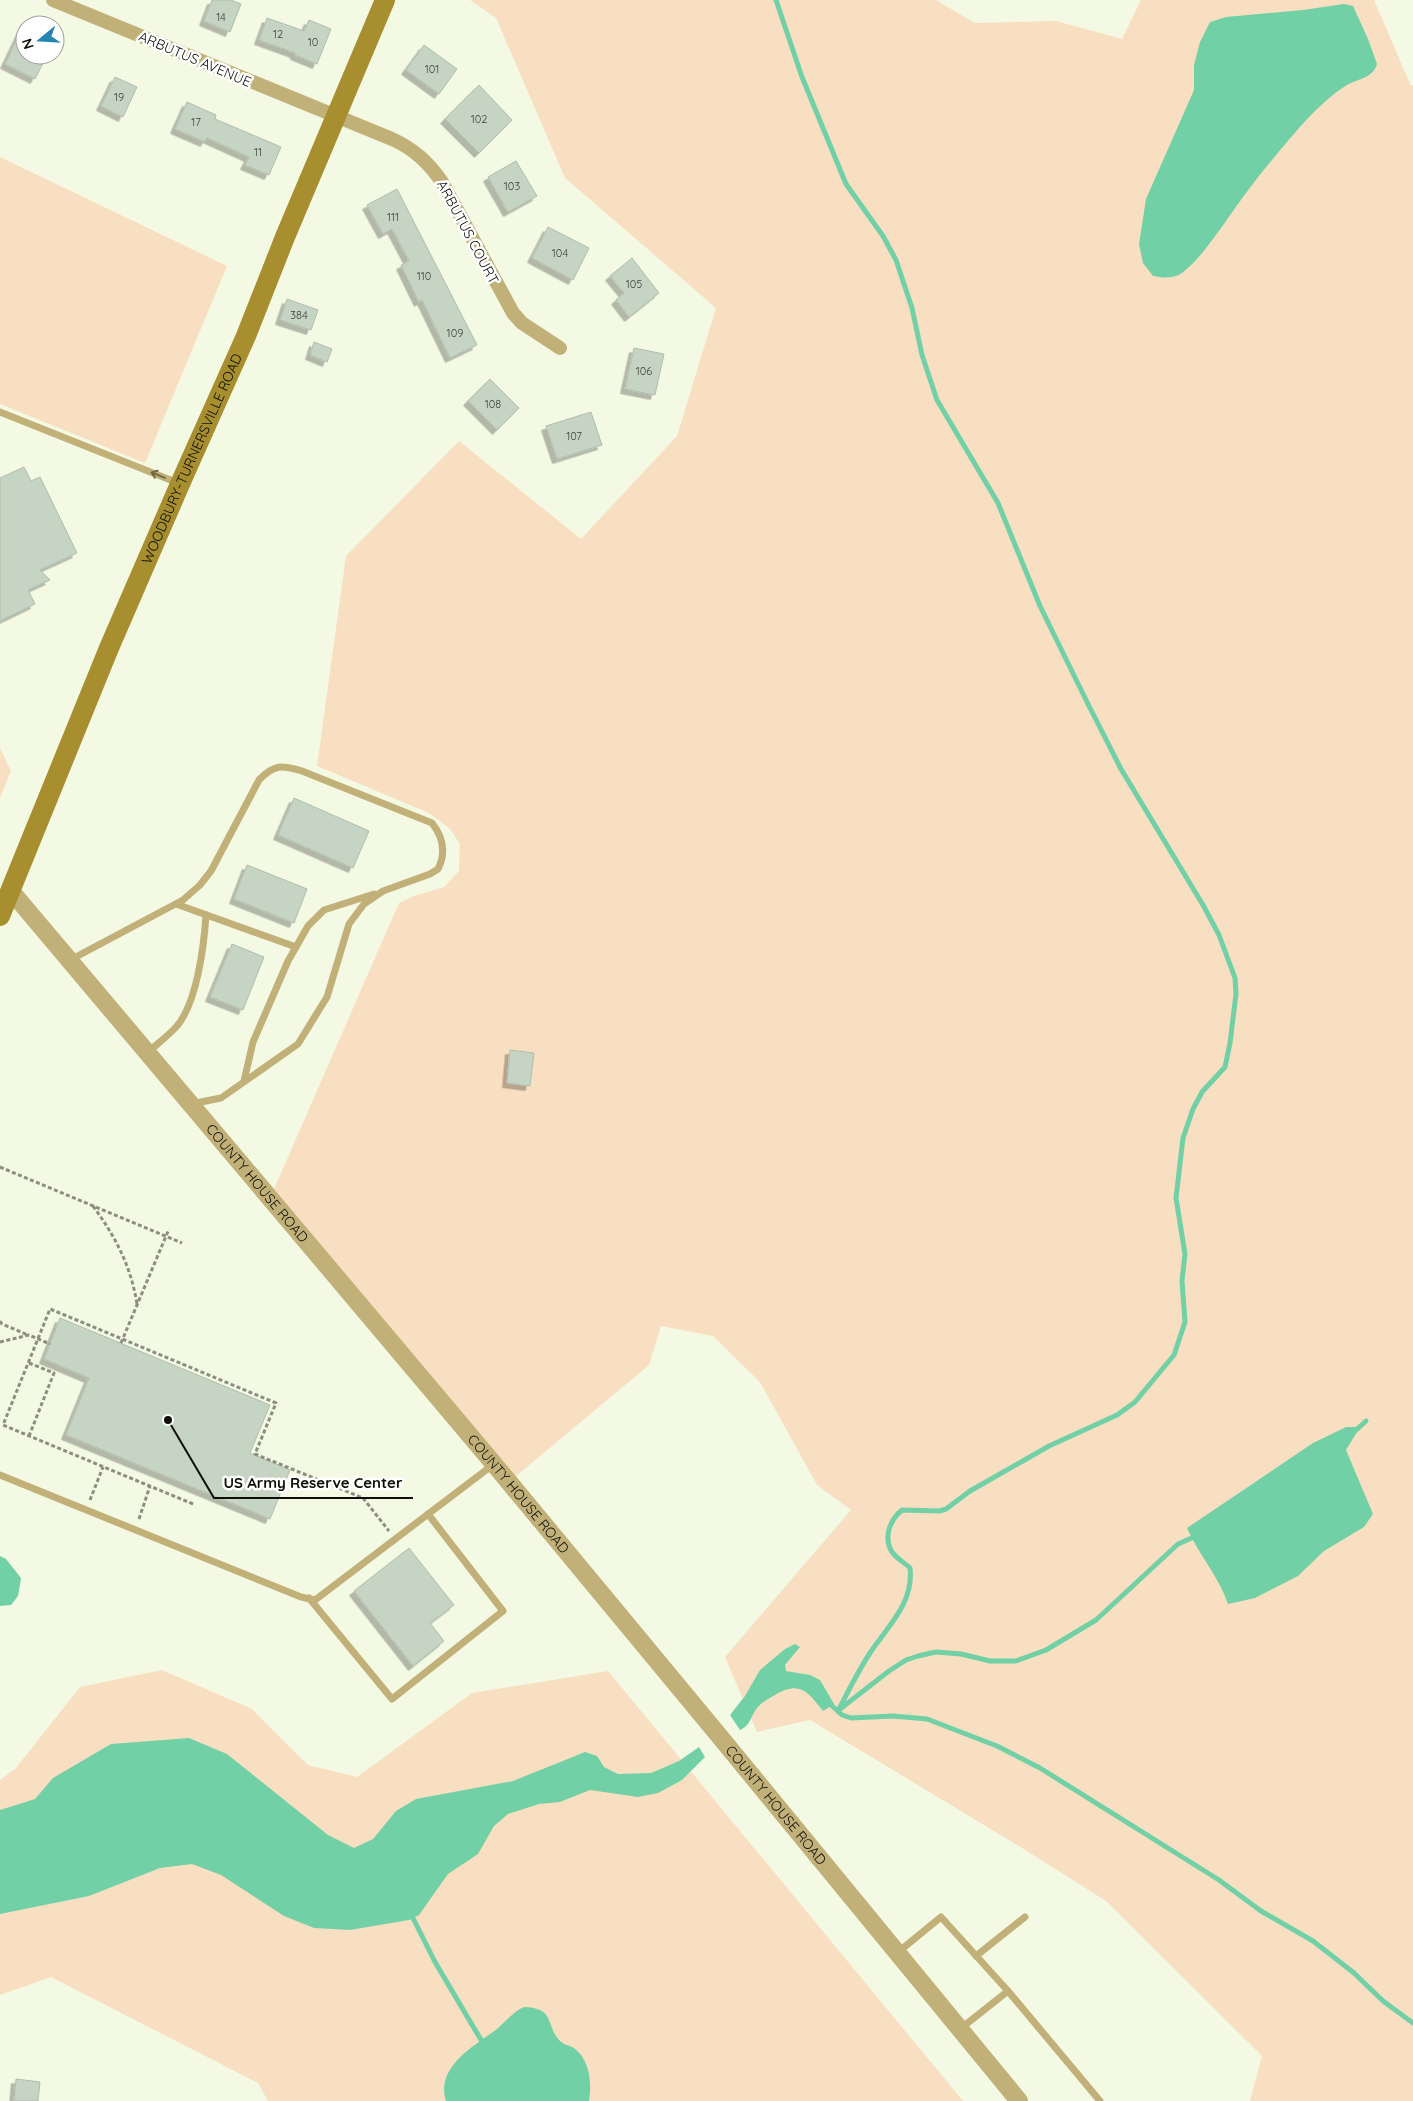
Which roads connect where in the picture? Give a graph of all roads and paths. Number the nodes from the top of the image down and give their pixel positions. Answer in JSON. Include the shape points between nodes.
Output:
{"nodes":[{"id":1,"x":53,"y":0,"type":"edge"},
{"id":2,"x":384,"y":0,"type":"edge"},
{"id":3,"x":336,"y":118,"type":"junction"},
{"id":4,"x":560,"y":348,"type":"dead end"},
{"id":5,"x":0,"y":412,"type":"edge"},
{"id":6,"x":180,"y":484,"type":"junction"},
{"id":7,"x":8,"y":889,"type":"junction"},
{"id":8,"x":386,"y":890,"type":"junction"},
{"id":9,"x":176,"y":904,"type":"junction"},
{"id":10,"x":206,"y":915,"type":"junction"},
{"id":11,"x":0,"y":916,"type":"edge"},
{"id":12,"x":296,"y":947,"type":"junction"},
{"id":13,"x":69,"y":960,"type":"junction"},
{"id":14,"x":147,"y":1052,"type":"junction"},
{"id":15,"x":244,"y":1081,"type":"junction"},
{"id":16,"x":191,"y":1104,"type":"junction"},
{"id":17,"x":0,"y":1167,"type":"edge"},
{"id":18,"x":93,"y":1205,"type":"junction"},
{"id":19,"x":169,"y":1229,"type":"dead end"},
{"id":20,"x":166,"y":1236,"type":"junction"},
{"id":21,"x":182,"y":1243,"type":"dead end"},
{"id":22,"x":137,"y":1304,"type":"junction"},
{"id":23,"x":1,"y":1323,"type":"edge"},
{"id":24,"x":28,"y":1335,"type":"junction"},
{"id":25,"x":123,"y":1339,"type":"junction"},
{"id":26,"x":38,"y":1340,"type":"junction"},
{"id":27,"x":0,"y":1342,"type":"edge"},
{"id":28,"x":121,"y":1343,"type":"dead end"},
{"id":29,"x":50,"y":1344,"type":"dead end"},
{"id":30,"x":29,"y":1363,"type":"junction"},
{"id":31,"x":29,"y":1436,"type":"junction"},
{"id":32,"x":494,"y":1464,"type":"junction"},
{"id":33,"x":104,"y":1467,"type":"junction"},
{"id":34,"x":0,"y":1475,"type":"edge"},
{"id":35,"x":150,"y":1486,"type":"junction"},
{"id":36,"x":193,"y":1504,"type":"dead end"},
{"id":37,"x":86,"y":1510,"type":"junction"},
{"id":38,"x":428,"y":1514,"type":"junction"},
{"id":39,"x":135,"y":1530,"type":"junction"},
{"id":40,"x":395,"y":1539,"type":"junction"},
{"id":41,"x":309,"y":1598,"type":"junction"},
{"id":42,"x":1025,"y":1917,"type":"dead end"},
{"id":43,"x":897,"y":1953,"type":"junction"},
{"id":44,"x":976,"y":1956,"type":"junction"},
{"id":45,"x":1008,"y":1991,"type":"junction"},
{"id":46,"x":960,"y":2029,"type":"junction"},
{"id":47,"x":1019,"y":2101,"type":"edge"},
{"id":48,"x":1100,"y":2101,"type":"edge"}],
"edges":[{"from":1,"to":3,"type":"street","name":"ARBUTUS AVENUE"},
{"from":2,"to":3,"type":"main road","name":"WOODBURY-TURNERSVILLE ROAD"},
{"from":3,"to":4,"type":"street","name":"ARBUTUS COURT","via":[[405,145],[423,159],[442,182],[513,313],[530,329]]},
{"from":3,"to":6,"type":"main road","name":"WOODBURY-TURNERSVILLE ROAD","via":[[246,336]]},
{"from":6,"to":5,"type":"lane","one_way":true},
{"from":6,"to":7,"type":"main road","name":"WOODBURY-TURNERSVILLE ROAD"},
{"from":7,"to":11,"type":"main road","name":"WOODBURY-TURNERSVILLE ROAD"},
{"from":7,"to":13,"type":"street","name":"COUNTY HOUSE ROAD"},
{"from":8,"to":9,"type":"lane","via":[[438,869],[442,861],[442,841],[432,823],[302,770],[278,767],[269,770],[259,780],[211,871],[200,885]]},
{"from":8,"to":12,"type":"lane","via":[[324,910],[308,926]]},
{"from":8,"to":15,"type":"lane","via":[[364,904],[348,924],[327,997],[298,1044]]},
{"from":9,"to":10,"type":"lane"},
{"from":9,"to":13,"type":"lane"},
{"from":10,"to":12,"type":"lane"},
{"from":10,"to":14,"type":"lane","via":[[205,937],[193,995],[177,1026]]},
{"from":12,"to":15,"type":"lane","via":[[253,1042]]},
{"from":13,"to":14,"type":"street","name":"COUNTY HOUSE ROAD"},
{"from":14,"to":16,"type":"street","name":"COUNTY HOUSE ROAD"},
{"from":15,"to":16,"type":"lane","via":[[221,1098]]},
{"from":16,"to":32,"type":"street","name":"COUNTY HOUSE ROAD"},
{"from":17,"to":18,"type":"path"},
{"from":18,"to":20,"type":"path"},
{"from":18,"to":22,"type":"path","via":[[109,1227],[128,1266]]},
{"from":19,"to":20,"type":"path"},
{"from":20,"to":21,"type":"path"},
{"from":20,"to":22,"type":"path"},
{"from":22,"to":25,"type":"path"},
{"from":23,"to":24,"type":"path"},
{"from":24,"to":26,"type":"path"},
{"from":24,"to":27,"type":"path"},
{"from":25,"to":26,"type":"path","via":[[50,1309]]},
{"from":25,"to":28,"type":"path"},
{"from":25,"to":40,"type":"path","via":[[276,1403],[255,1454],[363,1498]]},
{"from":26,"to":29,"type":"path"},
{"from":26,"to":30,"type":"path"},
{"from":30,"to":31,"type":"path","via":[[54,1374]]},
{"from":30,"to":31,"type":"path","via":[[2,1425]]},
{"from":31,"to":33,"type":"path"},
{"from":32,"to":38,"type":"lane"},
{"from":32,"to":43,"type":"street","name":"COUNTY HOUSE ROAD"},
{"from":33,"to":35,"type":"path"},
{"from":33,"to":37,"type":"path"},
{"from":34,"to":37,"type":"lane"},
{"from":35,"to":36,"type":"path"},
{"from":35,"to":39,"type":"path"},
{"from":37,"to":39,"type":"lane"},
{"from":38,"to":40,"type":"lane"},
{"from":38,"to":41,"type":"lane","via":[[503,1612],[392,1699]]},
{"from":39,"to":41,"type":"lane"},
{"from":40,"to":41,"type":"lane","via":[[315,1600]]},
{"from":42,"to":44,"type":"lane"},
{"from":43,"to":44,"type":"lane","via":[[941,1917]]},
{"from":43,"to":46,"type":"street","name":"COUNTY HOUSE ROAD"},
{"from":44,"to":45,"type":"lane"},
{"from":45,"to":46,"type":"lane"},
{"from":45,"to":48,"type":"lane"},
{"from":46,"to":47,"type":"street","name":"COUNTY HOUSE ROAD"}]}
